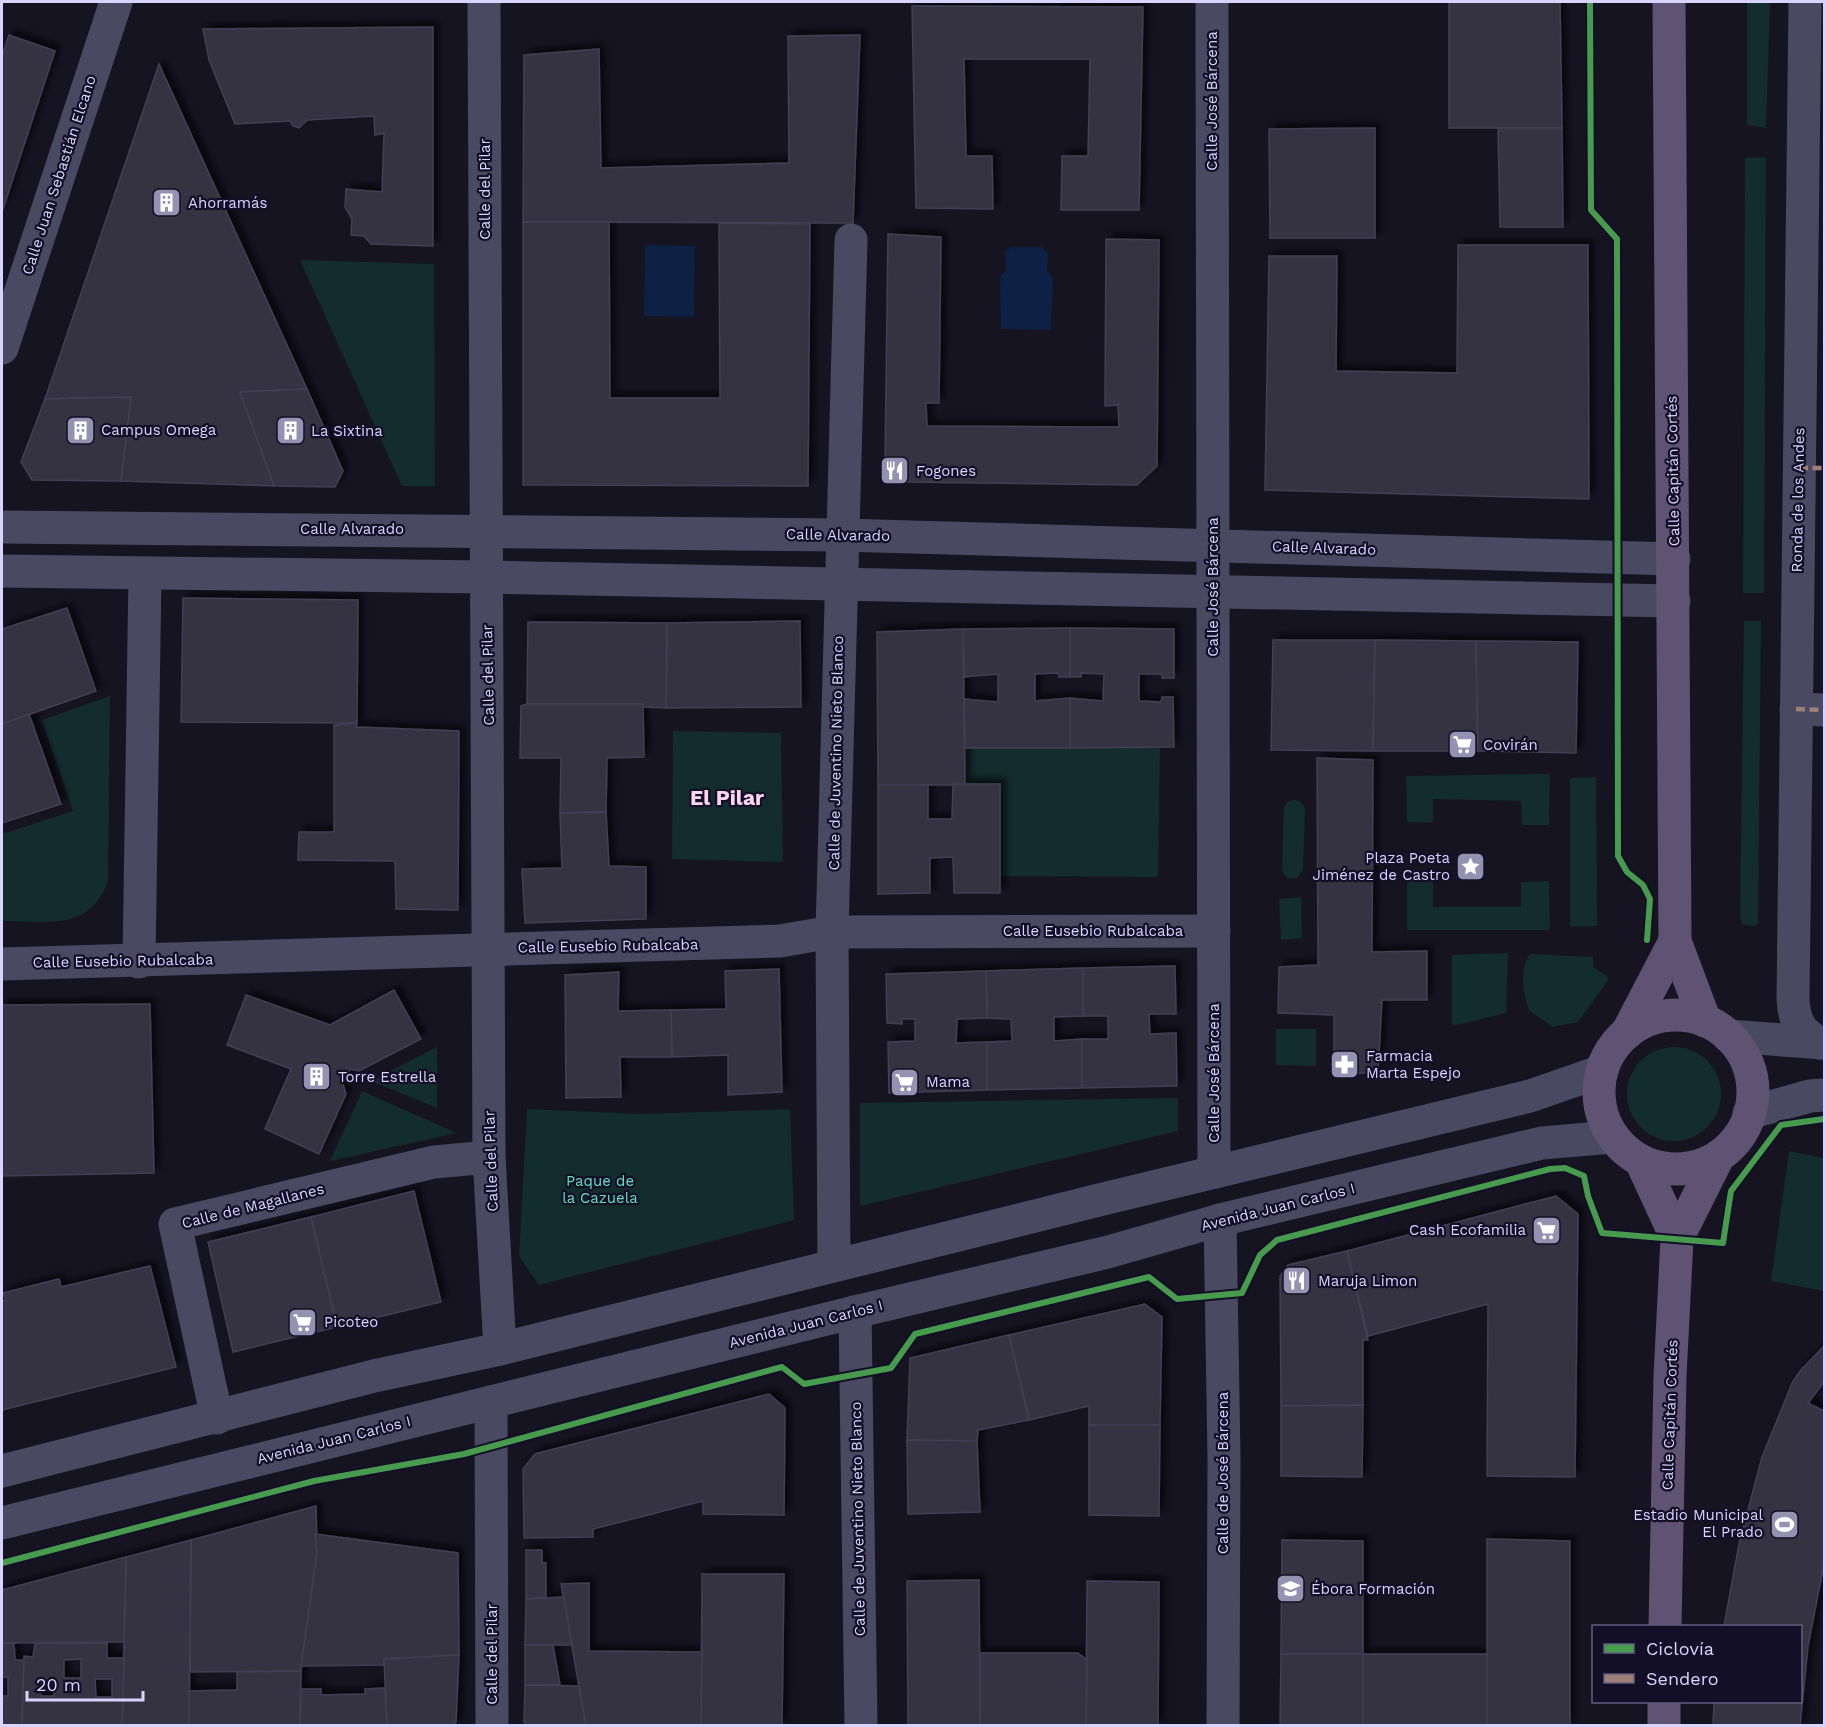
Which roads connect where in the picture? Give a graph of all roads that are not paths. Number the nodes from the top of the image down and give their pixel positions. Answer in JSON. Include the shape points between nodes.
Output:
{"nodes":[{"id":1,"x":116,"y":2,"type":"edge"},
{"id":2,"x":484,"y":2,"type":"edge"},
{"id":3,"x":1212,"y":2,"type":"edge"},
{"id":4,"x":1669,"y":2,"type":"edge"},
{"id":5,"x":1805,"y":2,"type":"edge"},
{"id":6,"x":851,"y":240,"type":"dead end"},
{"id":7,"x":2,"y":348,"type":"edge"},
{"id":8,"x":1812,"y":468,"type":"edge"},
{"id":9,"x":2,"y":528,"type":"edge"},
{"id":10,"x":485,"y":530,"type":"junction"},
{"id":11,"x":841,"y":535,"type":"junction"},
{"id":12,"x":1213,"y":545,"type":"junction"},
{"id":13,"x":1674,"y":559,"type":"junction"},
{"id":14,"x":2,"y":571,"type":"edge"},
{"id":15,"x":145,"y":574,"type":"junction"},
{"id":16,"x":487,"y":577,"type":"junction"},
{"id":17,"x":840,"y":583,"type":"junction"},
{"id":18,"x":1214,"y":590,"type":"junction"},
{"id":19,"x":1674,"y":601,"type":"junction"},
{"id":20,"x":1810,"y":710,"type":"edge"},
{"id":21,"x":1214,"y":931,"type":"junction"},
{"id":22,"x":832,"y":932,"type":"junction"},
{"id":23,"x":1675,"y":941,"type":"junction"},
{"id":24,"x":490,"y":948,"type":"junction"},
{"id":25,"x":139,"y":962,"type":"junction"},
{"id":26,"x":2,"y":964,"type":"edge"},
{"id":27,"x":1793,"y":999,"type":"junction"},
{"id":28,"x":1716,"y":1028,"type":"junction"},
{"id":29,"x":1627,"y":1033,"type":"junction"},
{"id":30,"x":1764,"y":1039,"type":"junction"},
{"id":31,"x":1822,"y":1043,"type":"edge"},
{"id":32,"x":1602,"y":1071,"type":"junction"},
{"id":33,"x":1824,"y":1095,"type":"edge"},
{"id":34,"x":1749,"y":1113,"type":"junction"},
{"id":35,"x":1612,"y":1137,"type":"junction"},
{"id":36,"x":489,"y":1157,"type":"junction"},
{"id":37,"x":1718,"y":1157,"type":"junction"},
{"id":38,"x":1641,"y":1161,"type":"junction"},
{"id":39,"x":1214,"y":1172,"type":"junction"},
{"id":40,"x":1220,"y":1220,"type":"junction"},
{"id":41,"x":1677,"y":1239,"type":"junction"},
{"id":42,"x":834,"y":1266,"type":"junction"},
{"id":43,"x":855,"y":1312,"type":"junction"},
{"id":44,"x":500,"y":1349,"type":"junction"},
{"id":45,"x":490,"y":1402,"type":"junction"},
{"id":46,"x":217,"y":1418,"type":"junction"},
{"id":47,"x":2,"y":1471,"type":"edge"},
{"id":48,"x":2,"y":1523,"type":"edge"},
{"id":49,"x":1665,"y":1625,"type":"edge"},
{"id":50,"x":1664,"y":1703,"type":"edge"},
{"id":51,"x":492,"y":1725,"type":"edge"},
{"id":52,"x":861,"y":1725,"type":"edge"},
{"id":53,"x":1223,"y":1725,"type":"edge"},
{"id":54,"x":1664,"y":1725,"type":"edge"}],
"edges":[{"from":1,"to":7,"type":"street","name":"Calle Juan Sebastián Elcano"},
{"from":2,"to":10,"type":"street","name":"Calle del Pilar"},
{"from":3,"to":12,"type":"street","name":"Calle José Bárcena"},
{"from":4,"to":13,"type":"main road","name":"Calle Capitán Cortés"},
{"from":5,"to":8,"type":"street","name":"Ronda de los Andes"},
{"from":6,"to":11,"type":"street","name":"Calle de Juventino Nieto Blanco"},
{"from":8,"to":20,"type":"street","name":"Ronda de los Andes"},
{"from":9,"to":10,"type":"street","name":"Calle Alvarado"},
{"from":10,"to":11,"type":"street","name":"Calle Alvarado"},
{"from":10,"to":16,"type":"street","name":"Calle del Pilar"},
{"from":11,"to":12,"type":"street","name":"Calle Alvarado"},
{"from":11,"to":17,"type":"street","name":"Calle de Juventino Nieto Blanco"},
{"from":12,"to":13,"type":"street","name":"Calle Alvarado"},
{"from":12,"to":18,"type":"street","name":"Calle José Bárcena"},
{"from":13,"to":19,"type":"main road","name":"Calle Capitán Cortés"},
{"from":14,"to":15,"type":"street"},
{"from":15,"to":16,"type":"street"},
{"from":15,"to":25,"type":"street"},
{"from":16,"to":17,"type":"street"},
{"from":16,"to":24,"type":"street","name":"Calle del Pilar"},
{"from":17,"to":18,"type":"street"},
{"from":17,"to":22,"type":"street","name":"Calle de Juventino Nieto Blanco"},
{"from":18,"to":19,"type":"street"},
{"from":18,"to":21,"type":"street","name":"Calle José Bárcena"},
{"from":19,"to":23,"type":"main road","name":"Calle Capitán Cortés"},
{"from":20,"to":27,"type":"street","name":"Ronda de los Andes"},
{"from":21,"to":22,"type":"street","name":"Calle Eusebio Rubalcaba"},
{"from":21,"to":39,"type":"street","name":"Calle José Bárcena"},
{"from":22,"to":24,"type":"street","name":"Calle Eusebio Rubalcaba","via":[[780,941]]},
{"from":22,"to":42,"type":"street","name":"Calle de Juventino Nieto Blanco"},
{"from":23,"to":28,"type":"main road","name":"Calle Capitán Cortés"},
{"from":23,"to":29,"type":"main road","name":"Calle Capitán Cortés"},
{"from":24,"to":25,"type":"street","name":"Calle Eusebio Rubalcaba"},
{"from":24,"to":36,"type":"street","name":"Calle del Pilar"},
{"from":25,"to":26,"type":"street","name":"Calle Eusebio Rubalcaba"},
{"from":27,"to":30,"type":"street","name":"Ronda de los Andes","via":[[1783,1022]]},
{"from":27,"to":31,"type":"street","name":"Ronda de los Andes","via":[[1797,1025],[1807,1036]]},
{"from":28,"to":29,"type":"main road","name":"Calle Capitán Cortés","via":[[1687,1016],[1669,1016],[1642,1023]]},
{"from":28,"to":30,"type":"street"},
{"from":28,"to":34,"type":"main road","name":"Calle Capitán Cortés","via":[[1741,1052],[1750,1071],[1753,1092]]},
{"from":29,"to":32,"type":"main road","name":"Calle Capitán Cortés","via":[[1609,1054]]},
{"from":30,"to":31,"type":"street"},
{"from":32,"to":35,"type":"main road","name":"Calle Capitán Cortés","via":[[1600,1105]]},
{"from":32,"to":39,"type":"street","via":[[1530,1096]]},
{"from":33,"to":34,"type":"street"},
{"from":34,"to":37,"type":"main road","name":"Calle Capitán Cortés","via":[[1741,1134]]},
{"from":35,"to":38,"type":"main road","name":"Calle Capitán Cortés"},
{"from":35,"to":40,"type":"street","name":"Avenida Juan Carlos I","via":[[1542,1143]]},
{"from":36,"to":44,"type":"street","name":"Calle del Pilar"},
{"from":36,"to":46,"type":"street","name":"Calle de Magallanes","via":[[435,1162],[175,1224]]},
{"from":37,"to":38,"type":"main road","name":"Calle Capitán Cortés","via":[[1700,1166],[1680,1169],[1660,1168]]},
{"from":37,"to":41,"type":"main road","name":"Calle Capitán Cortés"},
{"from":38,"to":41,"type":"main road","name":"Calle Capitán Cortés"},
{"from":39,"to":42,"type":"street"},
{"from":40,"to":43,"type":"street","name":"Avenida Juan Carlos I","via":[[1108,1252]]},
{"from":40,"to":53,"type":"street","name":"Calle de José Bárcena"},
{"from":41,"to":49,"type":"main road","name":"Calle Capitán Cortés"},
{"from":42,"to":44,"type":"street"},
{"from":43,"to":45,"type":"street","name":"Avenida Juan Carlos I"},
{"from":43,"to":52,"type":"street","name":"Calle de Juventino Nieto Blanco"},
{"from":44,"to":46,"type":"street","via":[[374,1376]]},
{"from":45,"to":48,"type":"street","name":"Avenida Juan Carlos I"},
{"from":45,"to":51,"type":"street","name":"Calle del Pilar"},
{"from":46,"to":47,"type":"street"},
{"from":50,"to":54,"type":"main road"}]}
